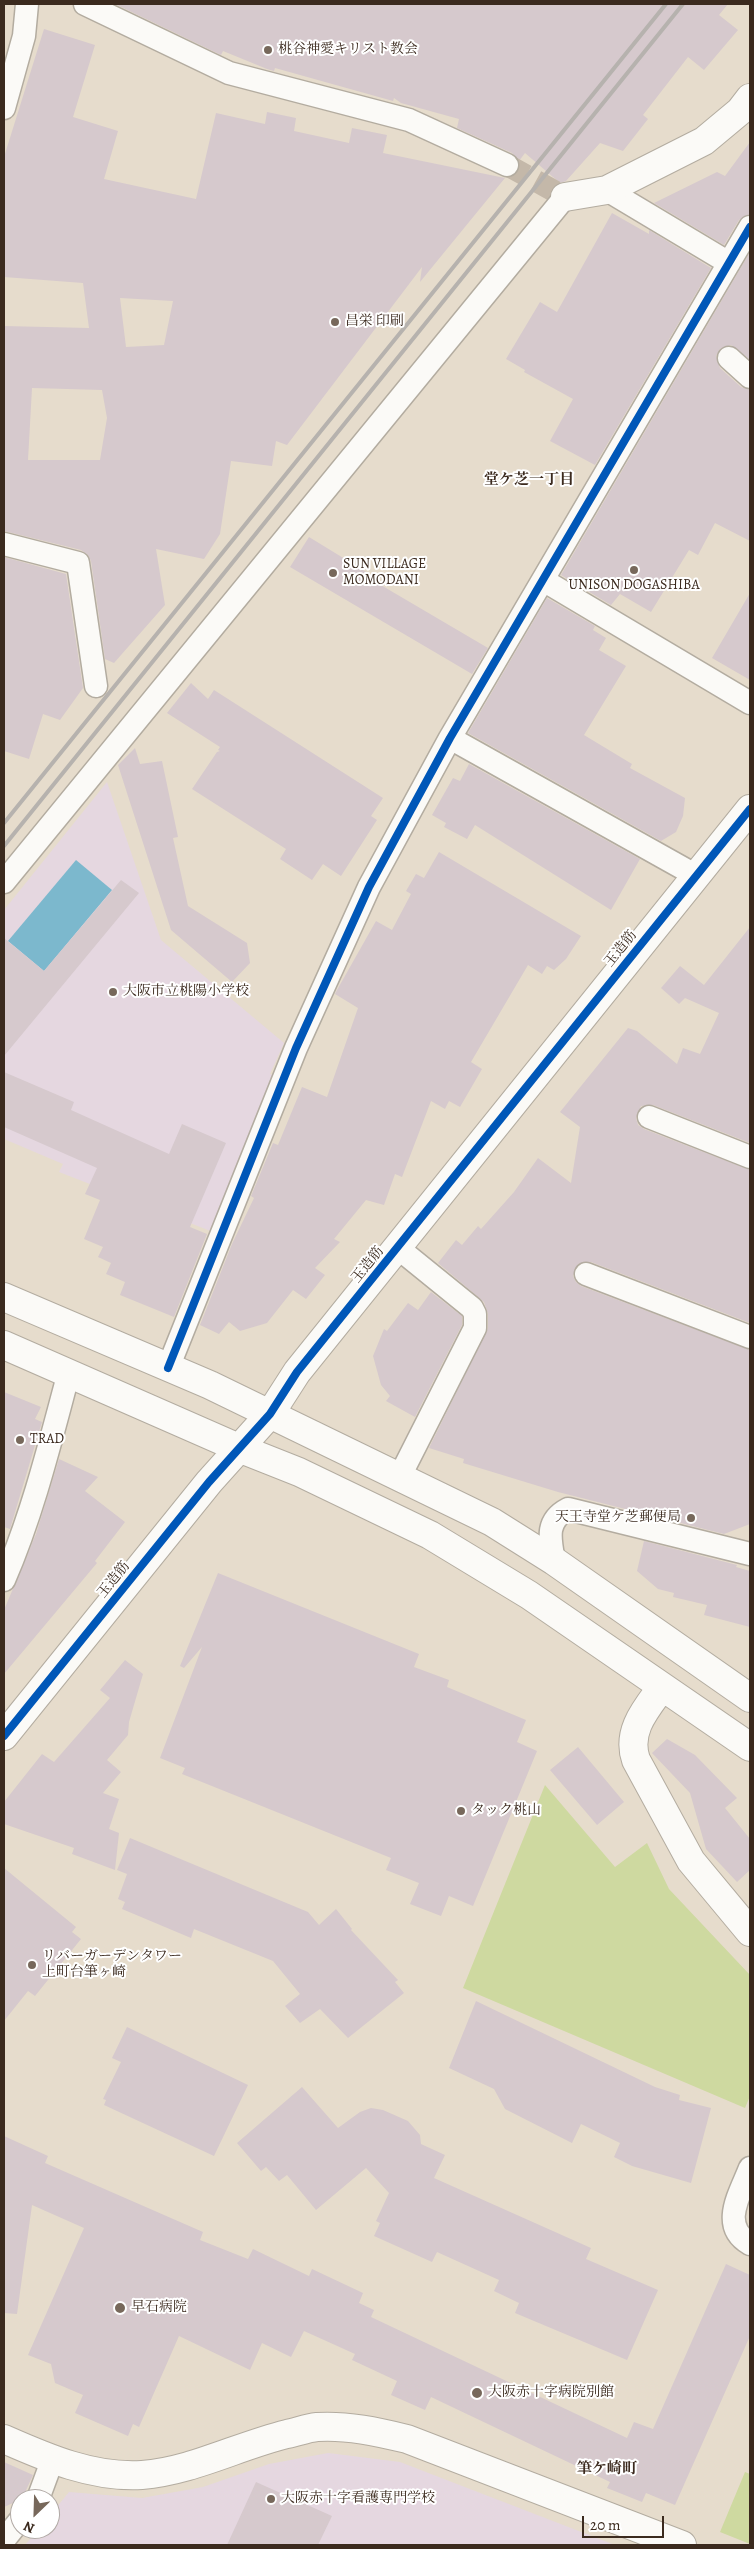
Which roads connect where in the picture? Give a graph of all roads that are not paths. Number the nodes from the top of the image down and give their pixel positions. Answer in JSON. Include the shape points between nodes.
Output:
{"nodes":[{"id":1,"x":27,"y":4,"type":"edge"},
{"id":2,"x":85,"y":4,"type":"edge"},
{"id":3,"x":750,"y":98,"type":"edge"},
{"id":4,"x":4,"y":108,"type":"edge"},
{"id":5,"x":506,"y":165,"type":"tunnel mouth"},
{"id":6,"x":607,"y":190,"type":"junction"},
{"id":7,"x":565,"y":197,"type":"joint"},
{"id":8,"x":750,"y":227,"type":"edge"},
{"id":9,"x":729,"y":264,"type":"junction"},
{"id":10,"x":729,"y":358,"type":"dead end"},
{"id":11,"x":750,"y":376,"type":"edge"},
{"id":12,"x":4,"y":544,"type":"edge"},
{"id":13,"x":543,"y":580,"type":"junction"},
{"id":14,"x":96,"y":686,"type":"dead end"},
{"id":15,"x":750,"y":703,"type":"edge"},
{"id":16,"x":450,"y":738,"type":"junction"},
{"id":17,"x":750,"y":809,"type":"edge"},
{"id":18,"x":695,"y":876,"type":"junction"},
{"id":19,"x":4,"y":882,"type":"edge"},
{"id":20,"x":649,"y":1117,"type":"dead end"},
{"id":21,"x":750,"y":1157,"type":"edge"},
{"id":22,"x":398,"y":1248,"type":"junction"},
{"id":23,"x":586,"y":1274,"type":"dead end"},
{"id":24,"x":4,"y":1297,"type":"edge"},
{"id":25,"x":750,"y":1336,"type":"edge"},
{"id":26,"x":4,"y":1345,"type":"edge"},
{"id":27,"x":168,"y":1368,"type":"junction"},
{"id":28,"x":69,"y":1372,"type":"junction"},
{"id":29,"x":270,"y":1414,"type":"junction"},
{"id":30,"x":241,"y":1449,"type":"junction"},
{"id":31,"x":400,"y":1476,"type":"junction"},
{"id":32,"x":749,"y":1553,"type":"edge"},
{"id":33,"x":554,"y":1561,"type":"junction"},
{"id":34,"x":4,"y":1580,"type":"edge"},
{"id":35,"x":662,"y":1686,"type":"junction"},
{"id":36,"x":750,"y":1698,"type":"edge"},
{"id":37,"x":4,"y":1736,"type":"edge"},
{"id":38,"x":750,"y":1748,"type":"edge"},
{"id":39,"x":750,"y":1932,"type":"edge"},
{"id":40,"x":750,"y":2168,"type":"edge"},
{"id":41,"x":750,"y":2244,"type":"edge"},
{"id":42,"x":4,"y":2439,"type":"edge"},
{"id":43,"x":52,"y":2461,"type":"junction"},
{"id":44,"x":42,"y":2489,"type":"edge"},
{"id":45,"x":682,"y":2545,"type":"edge"}],
"edges":[{"from":1,"to":4,"type":"street","via":[[24,36]]},
{"from":2,"to":5,"type":"street","via":[[229,73],[410,120]]},
{"from":3,"to":6,"type":"street","via":[[740,111],[704,141]]},
{"from":6,"to":7,"type":"street"},
{"from":6,"to":9,"type":"street"},
{"from":7,"to":19,"type":"street"},
{"from":8,"to":9,"type":"street"},
{"from":9,"to":13,"type":"street"},
{"from":10,"to":11,"type":"street"},
{"from":12,"to":14,"type":"street","via":[[78,563]]},
{"from":13,"to":15,"type":"street"},
{"from":13,"to":16,"type":"street"},
{"from":16,"to":18,"type":"street"},
{"from":16,"to":27,"type":"street","via":[[369,887],[300,1039]]},
{"from":17,"to":18,"type":"street","name":"玉造筋"},
{"from":18,"to":22,"type":"street","name":"玉造筋"},
{"from":20,"to":21,"type":"street"},
{"from":22,"to":29,"type":"street","name":"玉造筋","via":[[297,1372]]},
{"from":22,"to":31,"type":"street","via":[[472,1308],[475,1328]]},
{"from":23,"to":25,"type":"street"},
{"from":24,"to":27,"type":"street"},
{"from":26,"to":28,"type":"street"},
{"from":27,"to":29,"type":"street"},
{"from":28,"to":30,"type":"street"},
{"from":28,"to":34,"type":"street","via":[[39,1486]]},
{"from":29,"to":30,"type":"street","name":"玉造筋"},
{"from":29,"to":31,"type":"street"},
{"from":30,"to":35,"type":"street","via":[[299,1472],[430,1535],[528,1595]]},
{"from":30,"to":37,"type":"street","name":"玉造筋","via":[[209,1482]]},
{"from":31,"to":33,"type":"street","via":[[492,1522]]},
{"from":32,"to":33,"type":"street","via":[[568,1509],[558,1514],[553,1524],[550,1537]]},
{"from":33,"to":36,"type":"street"},
{"from":35,"to":38,"type":"street"},
{"from":35,"to":39,"type":"street","via":[[639,1721],[632,1749],[691,1861]]},
{"from":40,"to":41,"type":"street","via":[[735,2205],[732,2223],[740,2238]]},
{"from":42,"to":43,"type":"street"},
{"from":43,"to":44,"type":"street"},
{"from":43,"to":45,"type":"street","via":[[94,2472],[142,2475],[201,2463],[264,2440],[316,2427],[364,2430],[407,2439]]}]}
